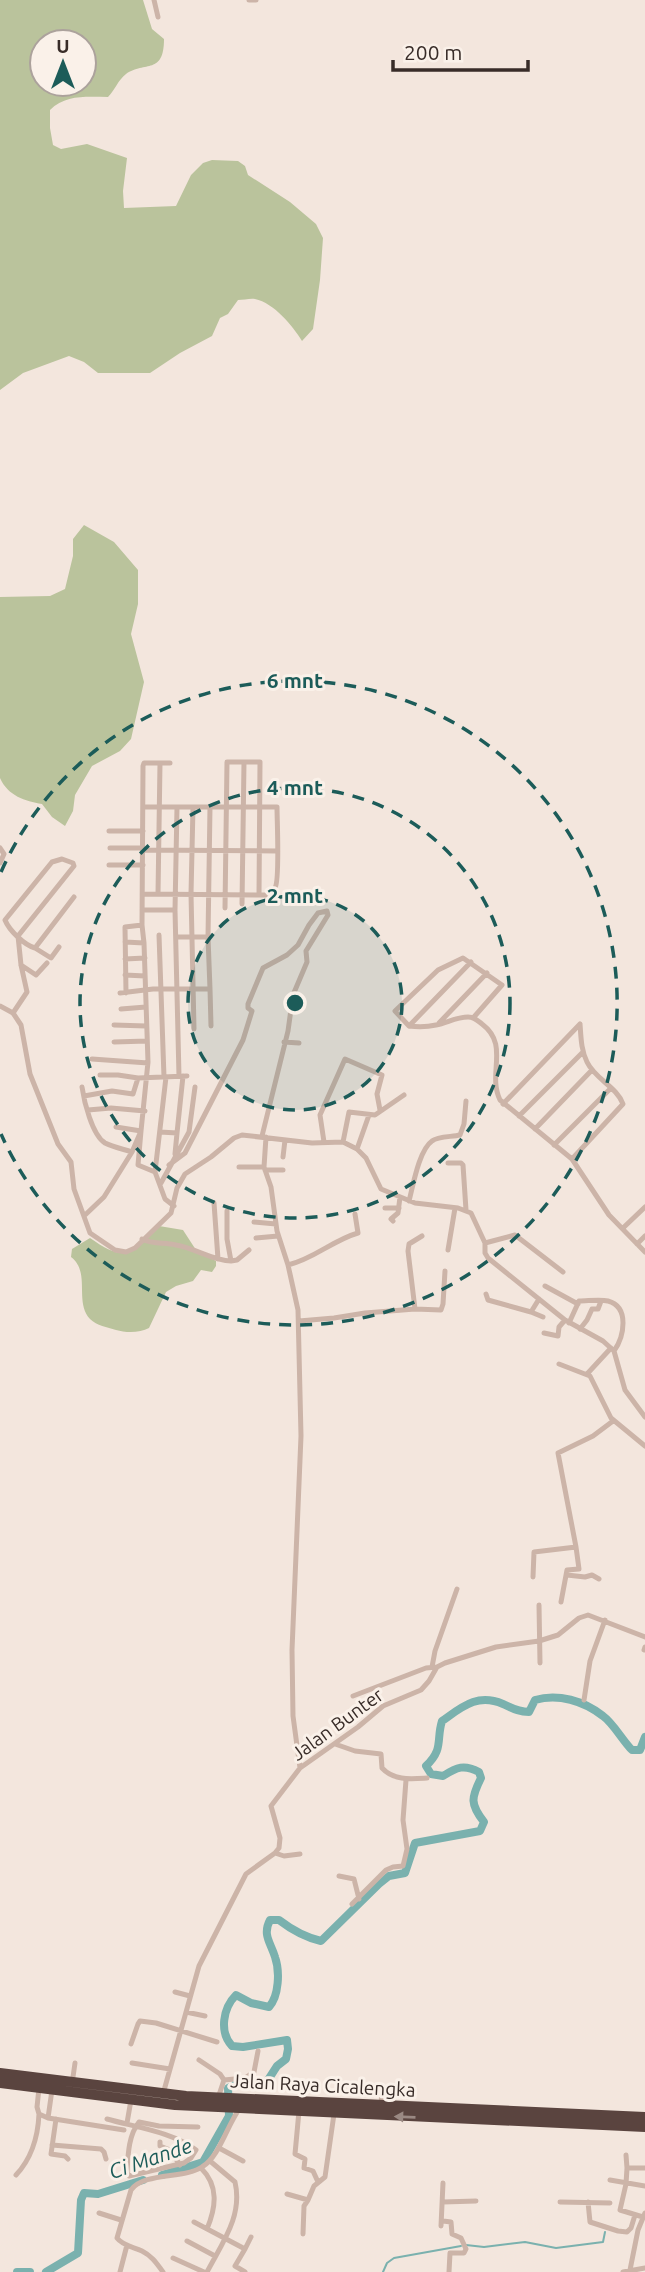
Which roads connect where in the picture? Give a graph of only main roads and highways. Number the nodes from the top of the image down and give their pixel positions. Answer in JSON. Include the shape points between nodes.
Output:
{"nodes":[{"id":1,"x":0,"y":2073,"type":"edge"},
{"id":2,"x":0,"y":2083,"type":"edge"},
{"id":3,"x":218,"y":2102,"type":"junction"},
{"id":4,"x":241,"y":2104,"type":"junction"},
{"id":5,"x":645,"y":2117,"type":"edge"},
{"id":6,"x":645,"y":2127,"type":"edge"}],
"edges":[{"from":1,"to":3,"type":"highway","name":"Jalan Raya Cicalengka"},
{"from":2,"to":3,"type":"highway","name":"Jalan Raya Cicalengka","via":[[131,2100]]},
{"from":3,"to":4,"type":"highway","name":"Jalan Raya Cicalengka"},
{"from":4,"to":5,"type":"highway","name":"Jalan Raya Cicalengka","via":[[381,2105]]},
{"from":6,"to":4,"type":"highway","name":"Jalan Raya Cicalengka","one_way":true,"via":[[334,2113]]}]}
